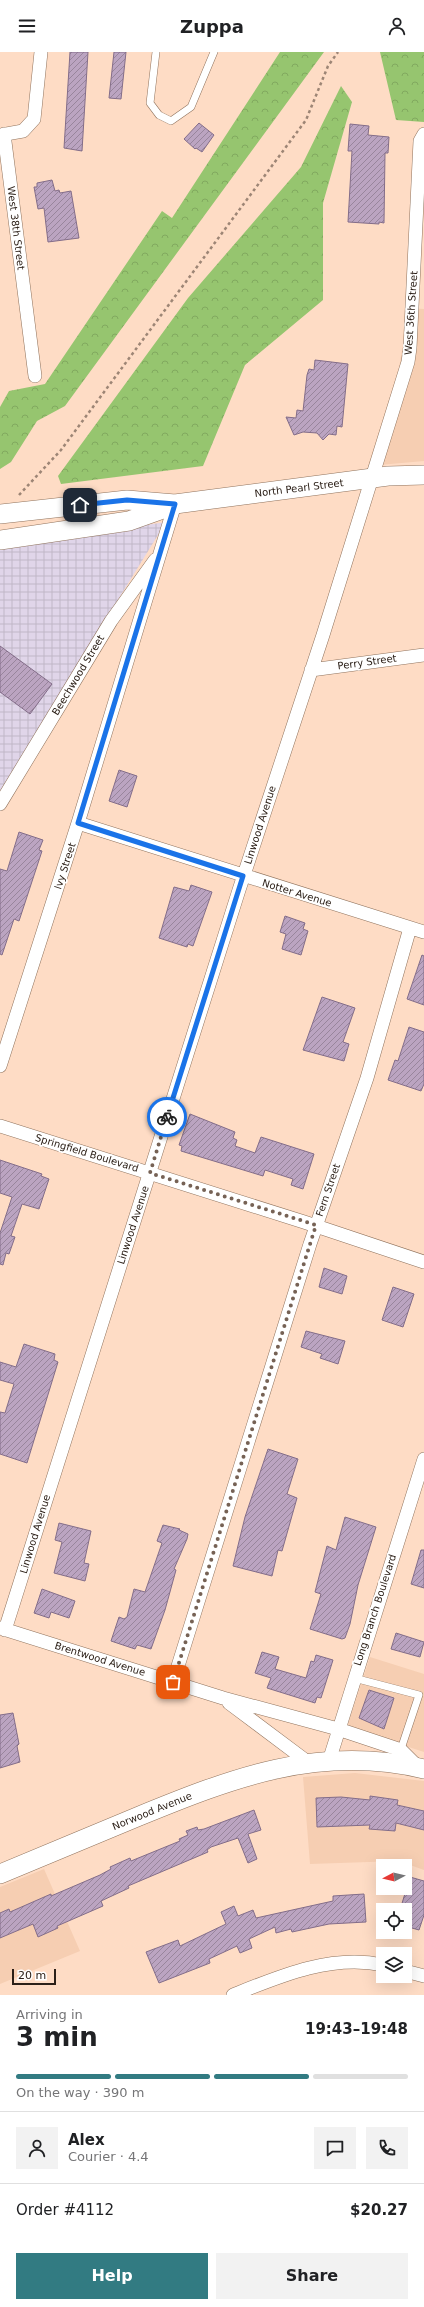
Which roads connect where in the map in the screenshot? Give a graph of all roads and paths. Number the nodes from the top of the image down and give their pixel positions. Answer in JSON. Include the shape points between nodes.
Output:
{"nodes":[{"id":1,"x":41,"y":52,"type":"edge"},
{"id":2,"x":156,"y":52,"type":"edge"},
{"id":3,"x":214,"y":52,"type":"edge"},
{"id":4,"x":338,"y":52,"type":"edge"},
{"id":5,"x":2,"y":135,"type":"edge"},
{"id":6,"x":422,"y":138,"type":"edge"},
{"id":7,"x":35,"y":376,"type":"dead end"},
{"id":8,"x":424,"y":475,"type":"edge"},
{"id":9,"x":372,"y":478,"type":"junction"},
{"id":10,"x":175,"y":504,"type":"junction"},
{"id":11,"x":1,"y":514,"type":"edge"},
{"id":12,"x":0,"y":540,"type":"edge"},
{"id":13,"x":162,"y":551,"type":"junction"},
{"id":14,"x":424,"y":655,"type":"edge"},
{"id":15,"x":311,"y":670,"type":"junction"},
{"id":16,"x":0,"y":804,"type":"edge"},
{"id":17,"x":78,"y":823,"type":"junction"},
{"id":18,"x":243,"y":876,"type":"junction"},
{"id":19,"x":410,"y":928,"type":"junction"},
{"id":20,"x":424,"y":932,"type":"edge"},
{"id":21,"x":0,"y":1066,"type":"edge"},
{"id":22,"x":0,"y":1126,"type":"edge"},
{"id":23,"x":150,"y":1173,"type":"junction"},
{"id":24,"x":316,"y":1225,"type":"junction"},
{"id":25,"x":424,"y":1262,"type":"edge"},
{"id":26,"x":424,"y":1459,"type":"edge"},
{"id":27,"x":3,"y":1629,"type":"edge"},
{"id":28,"x":354,"y":1678,"type":"junction"},
{"id":29,"x":173,"y":1682,"type":"junction"},
{"id":30,"x":223,"y":1698,"type":"junction"},
{"id":31,"x":338,"y":1729,"type":"junction"},
{"id":32,"x":400,"y":1757,"type":"junction"},
{"id":33,"x":329,"y":1762,"type":"junction"},
{"id":34,"x":309,"y":1763,"type":"junction"},
{"id":35,"x":421,"y":1768,"type":"edge"},
{"id":36,"x":0,"y":1874,"type":"edge"},
{"id":37,"x":376,"y":1965,"type":"edge"},
{"id":38,"x":412,"y":1973,"type":"edge"},
{"id":39,"x":424,"y":1976,"type":"edge"},
{"id":40,"x":233,"y":1995,"type":"edge"}],
"edges":[{"from":1,"to":5,"type":"street","name":"West 38th Street","via":[[34,119],[23,131]]},
{"from":2,"to":3,"type":"lane","via":[[150,103],[159,115],[172,121],[191,107]]},
{"from":4,"to":11,"type":"path","via":[[328,66],[306,120],[61,450]]},
{"from":5,"to":7,"type":"street","name":"West 38th Street"},
{"from":6,"to":9,"type":"street","name":"West 36th Street","via":[[408,362]]},
{"from":8,"to":9,"type":"street","name":"North Pearl Street"},
{"from":9,"to":10,"type":"street","name":"North Pearl Street"},
{"from":9,"to":15,"type":"street","name":"Linwood Avenue"},
{"from":10,"to":11,"type":"street","name":"North Pearl Street","via":[[127,500]]},
{"from":10,"to":12,"type":"street","name":"North Pearl Street","via":[[129,521]]},
{"from":10,"to":13,"type":"street","name":"Ivy Street"},
{"from":13,"to":16,"type":"street","name":"Beechwood Street","via":[[111,621]]},
{"from":13,"to":17,"type":"street","name":"Ivy Street"},
{"from":14,"to":15,"type":"street","name":"Perry Street"},
{"from":15,"to":18,"type":"street","name":"Linwood Avenue"},
{"from":17,"to":18,"type":"street","name":"Notter Avenue"},
{"from":17,"to":21,"type":"street","name":"Ivy Street"},
{"from":18,"to":19,"type":"street","name":"Notter Avenue"},
{"from":18,"to":23,"type":"street","name":"Linwood Avenue"},
{"from":19,"to":20,"type":"street","name":"Notter Avenue"},
{"from":19,"to":24,"type":"street","name":"Fern Street","via":[[367,1078]]},
{"from":22,"to":23,"type":"street","name":"Springfield Boulevard"},
{"from":23,"to":24,"type":"street","name":"Springfield Boulevard"},
{"from":23,"to":27,"type":"street","name":"Linwood Avenue"},
{"from":24,"to":25,"type":"street","name":"Springfield Boulevard"},
{"from":24,"to":29,"type":"street","name":"Fern Street"},
{"from":26,"to":28,"type":"street","name":"Long Branch Boulevard"},
{"from":27,"to":29,"type":"street","name":"Brentwood Avenue"},
{"from":28,"to":31,"type":"street","name":"Long Branch Boulevard"},
{"from":28,"to":32,"type":"lane","via":[[419,1694]]},
{"from":29,"to":30,"type":"street","name":"Brentwood Avenue"},
{"from":30,"to":31,"type":"street","name":"Brentwood Avenue"},
{"from":30,"to":34,"type":"street","name":"Brentwood Avenue"},
{"from":31,"to":32,"type":"street","name":"Brentwood Avenue"},
{"from":31,"to":33,"type":"street","name":"Long Branch Boulevard"},
{"from":32,"to":33,"type":"street","name":"Brentwood Avenue"},
{"from":32,"to":35,"type":"street","name":"Brentwood Avenue"},
{"from":33,"to":34,"type":"street","name":"Brentwood Avenue"},
{"from":34,"to":36,"type":"street","name":"Norwood Avenue","via":[[251,1774],[226,1782]]},
{"from":37,"to":40,"type":"street","via":[[327,1964],[297,1970]]},
{"from":38,"to":39,"type":"street"}]}
